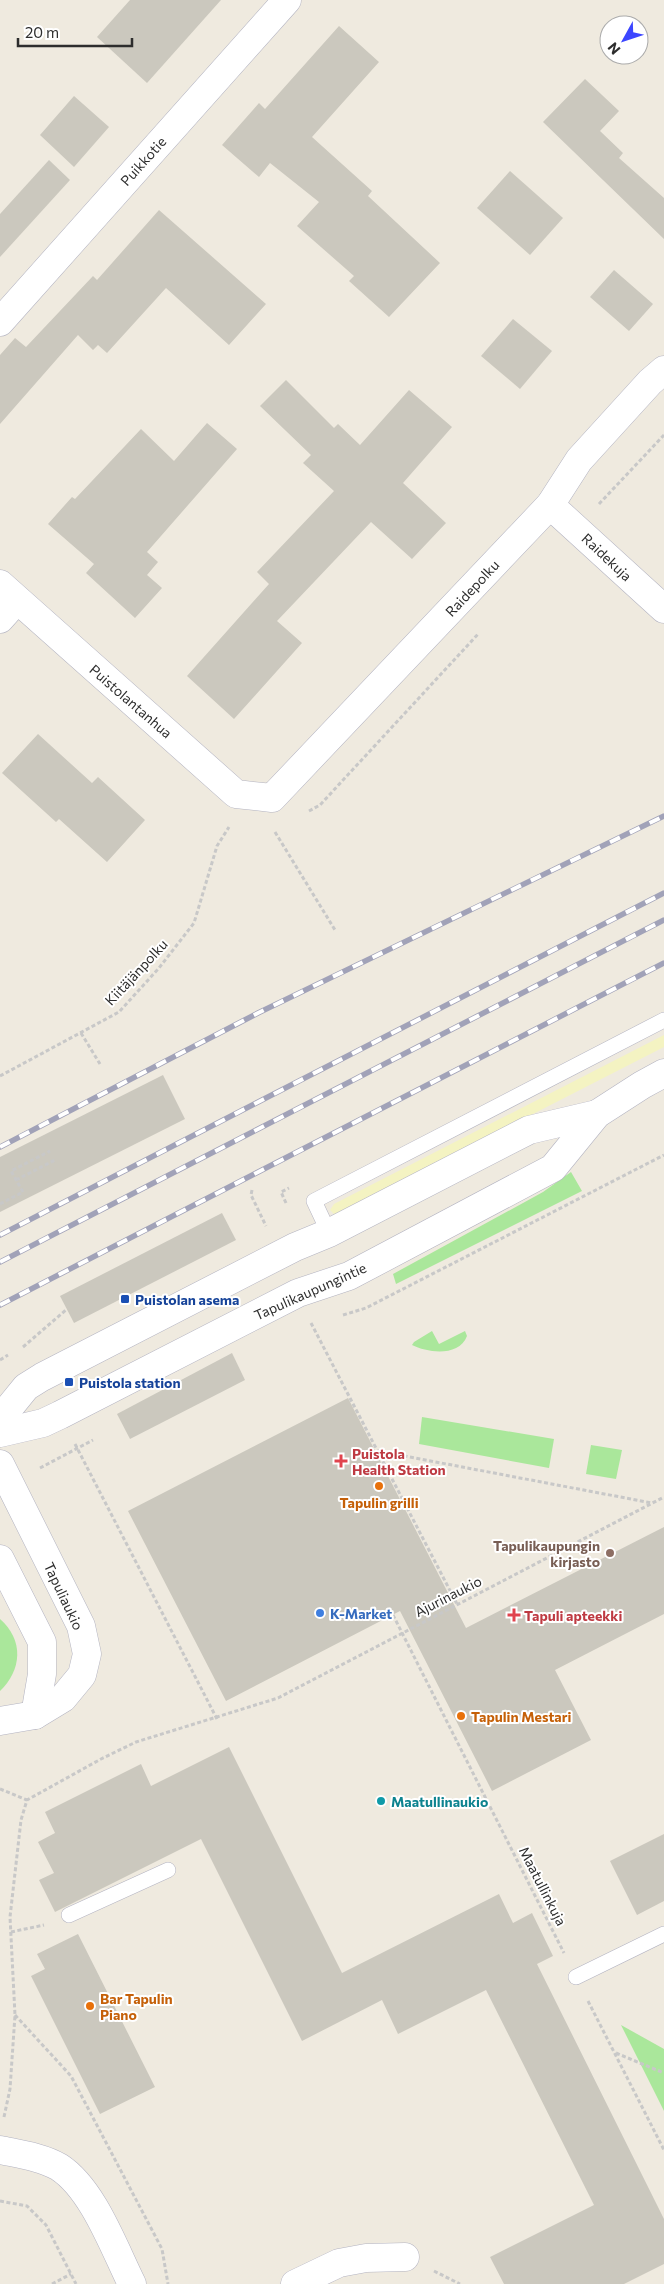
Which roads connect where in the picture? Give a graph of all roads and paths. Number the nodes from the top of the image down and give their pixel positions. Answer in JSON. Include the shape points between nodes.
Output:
{"nodes":[{"id":1,"x":287,"y":0,"type":"edge"},
{"id":2,"x":0,"y":322,"type":"edge"},
{"id":3,"x":664,"y":370,"type":"edge"},
{"id":4,"x":550,"y":505,"type":"junction"},
{"id":5,"x":6,"y":601,"type":"edge"},
{"id":6,"x":664,"y":609,"type":"edge"},
{"id":7,"x":272,"y":798,"type":"joint"},
{"id":8,"x":228,"y":830,"type":"dead end"},
{"id":9,"x":273,"y":830,"type":"dead end"},
{"id":10,"x":335,"y":930,"type":"dead end"},
{"id":11,"x":664,"y":1020,"type":"edge"},
{"id":12,"x":81,"y":1033,"type":"junction"},
{"id":13,"x":100,"y":1064,"type":"dead end"},
{"id":14,"x":664,"y":1073,"type":"edge"},
{"id":15,"x":0,"y":1076,"type":"edge"},
{"id":16,"x":597,"y":1114,"type":"junction"},
{"id":17,"x":50,"y":1151,"type":"dead end"},
{"id":18,"x":664,"y":1156,"type":"edge"},
{"id":19,"x":55,"y":1160,"type":"dead end"},
{"id":20,"x":16,"y":1180,"type":"junction"},
{"id":21,"x":252,"y":1190,"type":"dead end"},
{"id":22,"x":0,"y":1204,"type":"edge"},
{"id":23,"x":262,"y":1215,"type":"dead end"},
{"id":24,"x":329,"y":1234,"type":"junction"},
{"id":25,"x":366,"y":1308,"type":"dead end"},
{"id":26,"x":67,"y":1309,"type":"dead end"},
{"id":27,"x":308,"y":1316,"type":"dead end"},
{"id":28,"x":22,"y":1347,"type":"dead end"},
{"id":29,"x":0,"y":1419,"type":"edge"},
{"id":30,"x":0,"y":1433,"type":"edge"},
{"id":31,"x":93,"y":1440,"type":"dead end"},
{"id":32,"x":77,"y":1448,"type":"junction"},
{"id":33,"x":378,"y":1450,"type":"junction"},
{"id":34,"x":6,"y":1474,"type":"edge"},
{"id":35,"x":664,"y":1497,"type":"edge"},
{"id":36,"x":653,"y":1503,"type":"junction"},
{"id":37,"x":0,"y":1559,"type":"edge"},
{"id":38,"x":9,"y":1591,"type":"edge"},
{"id":39,"x":457,"y":1604,"type":"junction"},
{"id":40,"x":393,"y":1615,"type":"dead end"},
{"id":41,"x":402,"y":1632,"type":"junction"},
{"id":42,"x":35,"y":1715,"type":"junction"},
{"id":43,"x":216,"y":1719,"type":"junction"},
{"id":44,"x":0,"y":1721,"type":"edge"},
{"id":45,"x":0,"y":1789,"type":"edge"},
{"id":46,"x":27,"y":1800,"type":"junction"},
{"id":47,"x":168,"y":1870,"type":"dead end"},
{"id":48,"x":69,"y":1915,"type":"dead end"},
{"id":49,"x":52,"y":1923,"type":"dead end"},
{"id":50,"x":11,"y":1932,"type":"junction"},
{"id":51,"x":664,"y":1934,"type":"edge"},
{"id":52,"x":576,"y":1978,"type":"junction"},
{"id":53,"x":15,"y":2015,"type":"junction"},
{"id":54,"x":615,"y":2053,"type":"junction"},
{"id":55,"x":664,"y":2073,"type":"edge"},
{"id":56,"x":1,"y":2137,"type":"edge"},
{"id":57,"x":664,"y":2150,"type":"edge"},
{"id":58,"x":0,"y":2201,"type":"edge"},
{"id":59,"x":405,"y":2257,"type":"dead end"},
{"id":60,"x":71,"y":2274,"type":"junction"},
{"id":61,"x":52,"y":2284,"type":"edge"},
{"id":62,"x":76,"y":2284,"type":"edge"},
{"id":63,"x":132,"y":2284,"type":"edge"},
{"id":64,"x":168,"y":2284,"type":"edge"},
{"id":65,"x":295,"y":2284,"type":"edge"}],
"edges":[{"from":1,"to":2,"type":"street","name":"Puikkotie"},
{"from":3,"to":4,"type":"street","name":"Raidepolku","via":[[579,460]]},
{"from":4,"to":6,"type":"street","name":"Raidekuja"},
{"from":4,"to":7,"type":"street","name":"Raidepolku"},
{"from":5,"to":7,"type":"street","name":"Puistolantanhua","via":[[236,794]]},
{"from":8,"to":12,"type":"path","name":"Kiitäjänpolku","via":[[217,846],[194,923],[119,1012]]},
{"from":9,"to":10,"type":"path"},
{"from":11,"to":24,"type":"lane","via":[[314,1201]]},
{"from":12,"to":13,"type":"path"},
{"from":12,"to":15,"type":"path","name":"Kiitäjänpolku"},
{"from":14,"to":16,"type":"street","name":"Tapulikaupungintie"},
{"from":16,"to":24,"type":"street","name":"Tapulikaupungintie","via":[[529,1130]]},
{"from":16,"to":30,"type":"street","name":"Tapulikaupungintie","via":[[553,1168],[349,1276],[298,1294],[60,1415],[43,1423]]},
{"from":17,"to":20,"type":"path","via":[[11,1171]]},
{"from":18,"to":25,"type":"path"},
{"from":19,"to":20,"type":"path"},
{"from":20,"to":22,"type":"path","via":[[22,1192]]},
{"from":21,"to":23,"type":"path","via":[[251,1195]]},
{"from":24,"to":29,"type":"street","name":"Tapulikaupungintie","via":[[295,1247],[42,1377],[26,1388]]},
{"from":26,"to":28,"type":"path"},
{"from":27,"to":33,"type":"path"},
{"from":31,"to":32,"type":"path"},
{"from":32,"to":34,"type":"path"},
{"from":32,"to":43,"type":"path"},
{"from":33,"to":36,"type":"path"},
{"from":33,"to":39,"type":"path"},
{"from":34,"to":42,"type":"street","name":"Tapuliaukio","via":[[81,1626],[87,1654],[82,1675],[63,1698]]},
{"from":35,"to":36,"type":"path","name":"Ajurinaukio"},
{"from":36,"to":39,"type":"path","name":"Ajurinaukio"},
{"from":37,"to":38,"type":"street"},
{"from":38,"to":42,"type":"street","via":[[42,1642],[42,1674]]},
{"from":39,"to":41,"type":"path","name":"Ajurinaukio"},
{"from":40,"to":41,"type":"path","name":"Maatullinkuja"},
{"from":41,"to":43,"type":"path","via":[[278,1698]]},
{"from":41,"to":52,"type":"path","name":"Maatullinkuja"},
{"from":42,"to":44,"type":"street","name":"Tapuliaukio"},
{"from":43,"to":46,"type":"path","via":[[136,1742]]},
{"from":45,"to":46,"type":"path"},
{"from":46,"to":50,"type":"path","via":[[21,1820]]},
{"from":47,"to":48,"type":"lane"},
{"from":49,"to":50,"type":"path"},
{"from":50,"to":53,"type":"path"},
{"from":51,"to":52,"type":"lane"},
{"from":52,"to":54,"type":"path","name":"Maatullinkuja"},
{"from":53,"to":56,"type":"path","via":[[10,2089]]},
{"from":53,"to":64,"type":"path","via":[[71,2076],[162,2249]]},
{"from":54,"to":55,"type":"path"},
{"from":54,"to":57,"type":"path","name":"Maatullinkuja"},
{"from":56,"to":63,"type":"street","via":[[32,2156],[59,2167],[78,2184]]},
{"from":58,"to":60,"type":"path","via":[[27,2206],[46,2225]]},
{"from":59,"to":65,"type":"street","via":[[366,2258],[339,2263]]},
{"from":60,"to":61,"type":"path"},
{"from":60,"to":62,"type":"path"}]}
